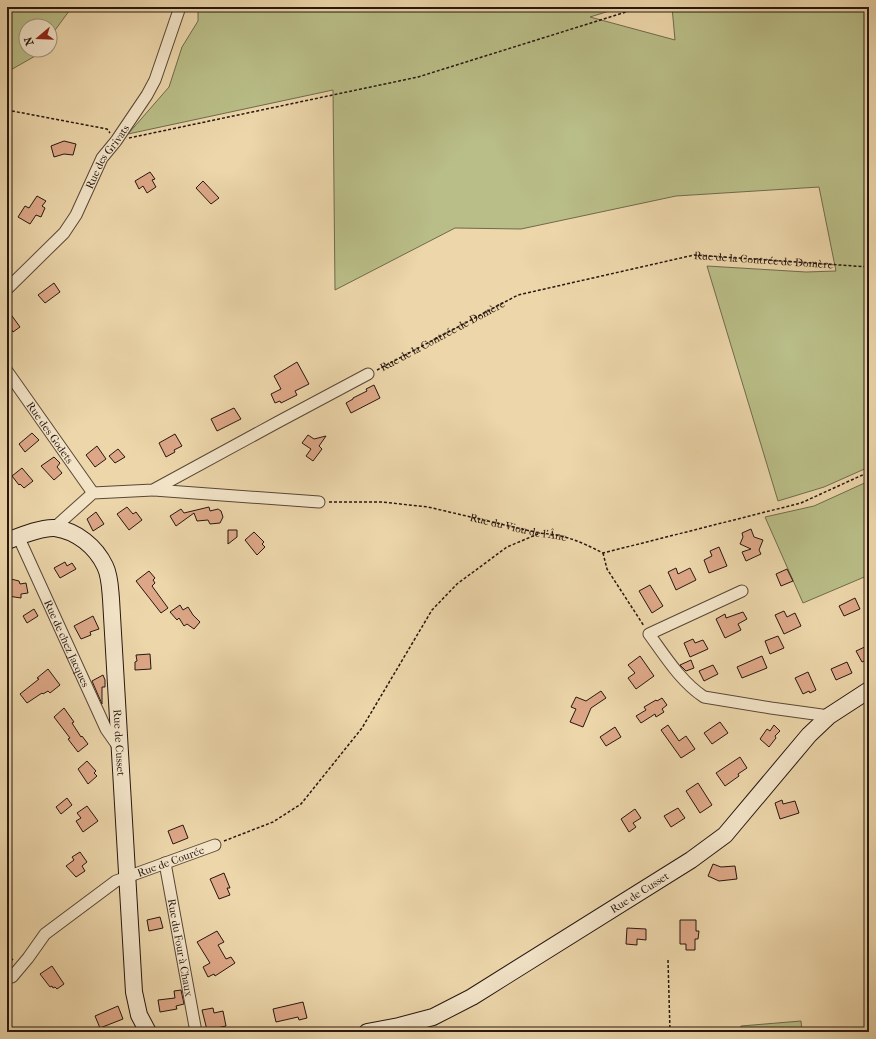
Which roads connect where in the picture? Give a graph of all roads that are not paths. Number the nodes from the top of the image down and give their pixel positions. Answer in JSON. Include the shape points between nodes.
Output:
{"nodes":[{"id":1,"x":180,"y":7,"type":"edge"},
{"id":2,"x":7,"y":289,"type":"edge"},
{"id":3,"x":7,"y":371,"type":"edge"},
{"id":4,"x":368,"y":374,"type":"road end"},
{"id":5,"x":153,"y":490,"type":"junction"},
{"id":6,"x":92,"y":493,"type":"junction"},
{"id":7,"x":320,"y":502,"type":"road end"},
{"id":8,"x":54,"y":528,"type":"junction"},
{"id":9,"x":13,"y":539,"type":"edge"},
{"id":10,"x":742,"y":591,"type":"dead end"},
{"id":11,"x":869,"y":690,"type":"edge"},
{"id":12,"x":829,"y":716,"type":"junction"},
{"id":13,"x":120,"y":749,"type":"junction"},
{"id":14,"x":215,"y":845,"type":"road end"},
{"id":15,"x":165,"y":864,"type":"junction"},
{"id":16,"x":127,"y":876,"type":"junction"},
{"id":17,"x":12,"y":977,"type":"dead end"},
{"id":18,"x":148,"y":1032,"type":"edge"},
{"id":19,"x":196,"y":1032,"type":"edge"},
{"id":20,"x":367,"y":1032,"type":"edge"}],
"edges":[{"from":1,"to":2,"type":"street","name":"Rue des Grivats","via":[[155,80],[116,141],[102,158],[76,215],[64,232]]},
{"from":3,"to":6,"type":"street","name":"Rue des Godets"},
{"from":4,"to":5,"type":"street","name":"Rue de la Contrée de Domère"},
{"from":5,"to":6,"type":"street","name":"Rue de la Contrée de Domère"},
{"from":5,"to":7,"type":"street"},
{"from":6,"to":8,"type":"street"},
{"from":8,"to":9,"type":"street","name":"Rue de Cusset"},
{"from":8,"to":13,"type":"street","name":"Rue de Cusset","via":[[82,538],[96,551],[105,567],[111,599]]},
{"from":9,"to":13,"type":"street","name":"Rue de chez Jacques","via":[[106,729]]},
{"from":10,"to":12,"type":"street","via":[[649,634],[681,676],[704,697]]},
{"from":11,"to":12,"type":"street","name":"Rue de Cusset"},
{"from":12,"to":20,"type":"street","name":"Rue de Cusset","via":[[809,735],[724,836],[690,860],[472,997],[433,1017]]},
{"from":13,"to":16,"type":"street","name":"Rue de Cusset"},
{"from":14,"to":15,"type":"street","name":"Rue de Courée"},
{"from":15,"to":16,"type":"street","name":"Rue de Courée"},
{"from":15,"to":19,"type":"street","name":"Rue du Four à Chaux"},
{"from":16,"to":17,"type":"street","name":"Rue de Courée","via":[[116,881],[45,934]]},
{"from":16,"to":18,"type":"street","name":"Rue de Cusset","via":[[134,992],[139,1014]]}]}
